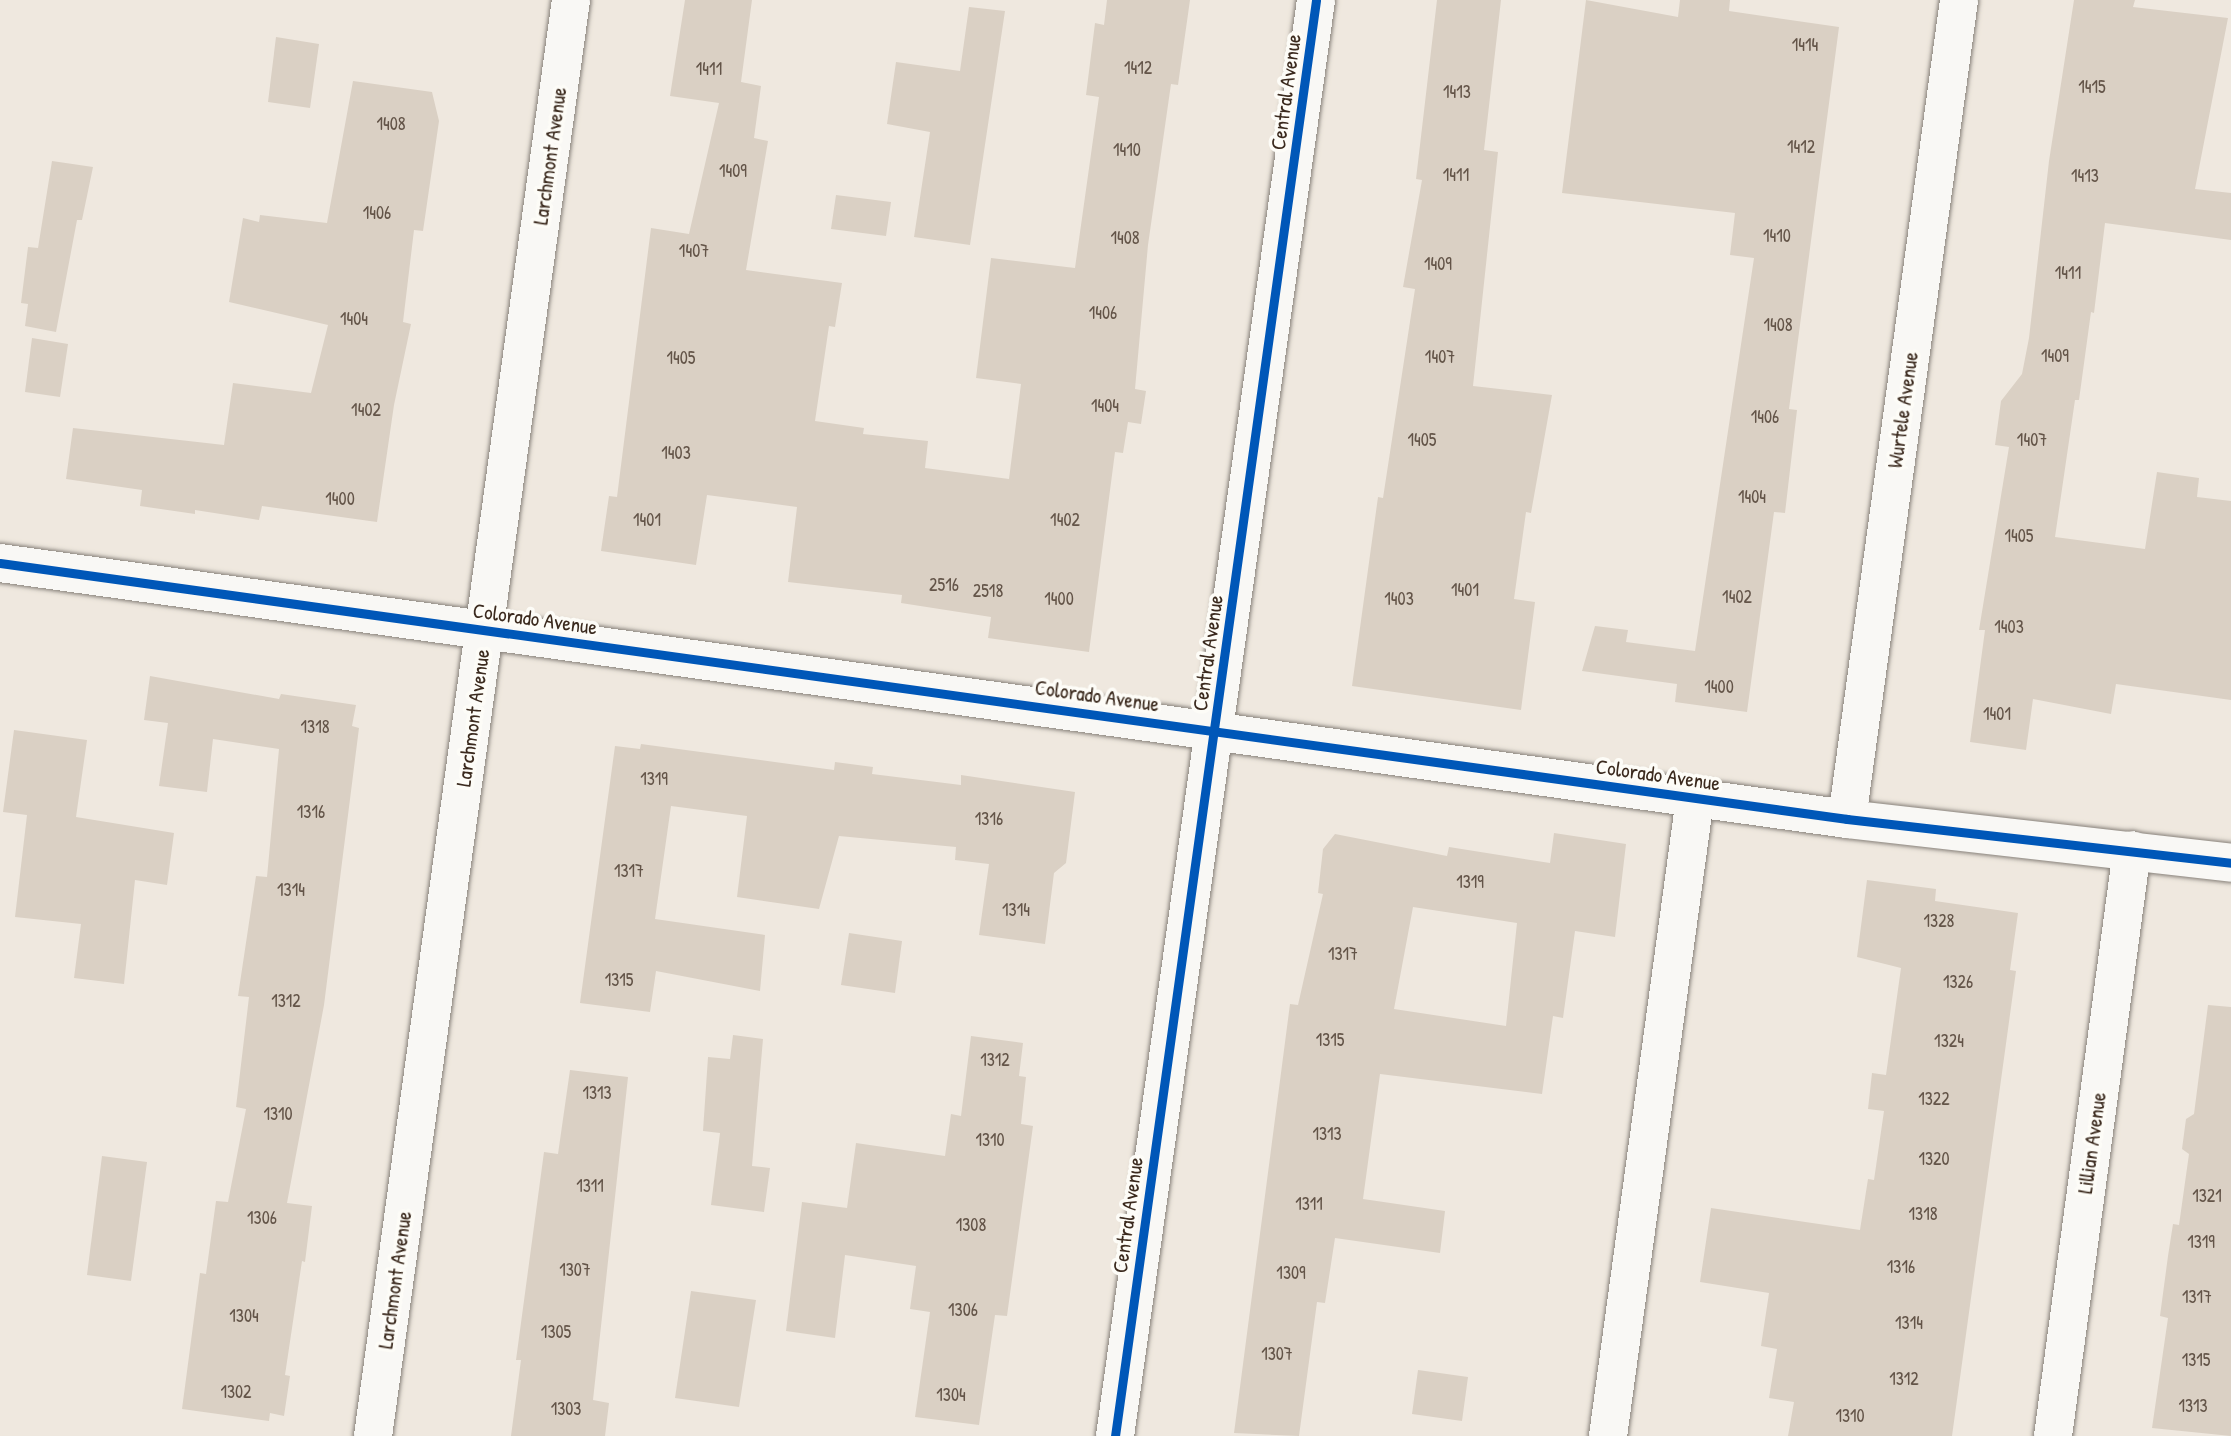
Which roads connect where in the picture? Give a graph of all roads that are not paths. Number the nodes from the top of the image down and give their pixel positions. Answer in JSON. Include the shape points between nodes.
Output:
{"nodes":[{"id":1,"x":571,"y":0,"type":"edge"},
{"id":2,"x":1316,"y":0,"type":"edge"},
{"id":3,"x":1959,"y":0,"type":"edge"},
{"id":4,"x":0,"y":563,"type":"edge"},
{"id":5,"x":486,"y":631,"type":"junction"},
{"id":6,"x":1214,"y":730,"type":"junction"},
{"id":7,"x":1695,"y":798,"type":"junction"},
{"id":8,"x":1847,"y":819,"type":"junction"},
{"id":9,"x":2132,"y":850,"type":"junction"},
{"id":10,"x":2231,"y":863,"type":"edge"},
{"id":11,"x":373,"y":1436,"type":"edge"},
{"id":12,"x":1115,"y":1436,"type":"edge"},
{"id":13,"x":1608,"y":1436,"type":"edge"},
{"id":14,"x":2053,"y":1436,"type":"edge"}],
"edges":[{"from":1,"to":5,"type":"street","name":"Larchmont Avenue"},
{"from":2,"to":6,"type":"street","name":"Central Avenue"},
{"from":3,"to":8,"type":"street","name":"Wurtele Avenue"},
{"from":4,"to":5,"type":"street","name":"Colorado Avenue"},
{"from":5,"to":6,"type":"street","name":"Colorado Avenue"},
{"from":5,"to":11,"type":"street","name":"Larchmont Avenue"},
{"from":6,"to":7,"type":"street","name":"Colorado Avenue"},
{"from":6,"to":12,"type":"street","name":"Central Avenue"},
{"from":7,"to":8,"type":"street","name":"Colorado Avenue"},
{"from":7,"to":13,"type":"street"},
{"from":8,"to":9,"type":"street","name":"Colorado Avenue"},
{"from":9,"to":10,"type":"street","name":"Colorado Avenue"},
{"from":9,"to":14,"type":"street","name":"Lillian Avenue"}]}
